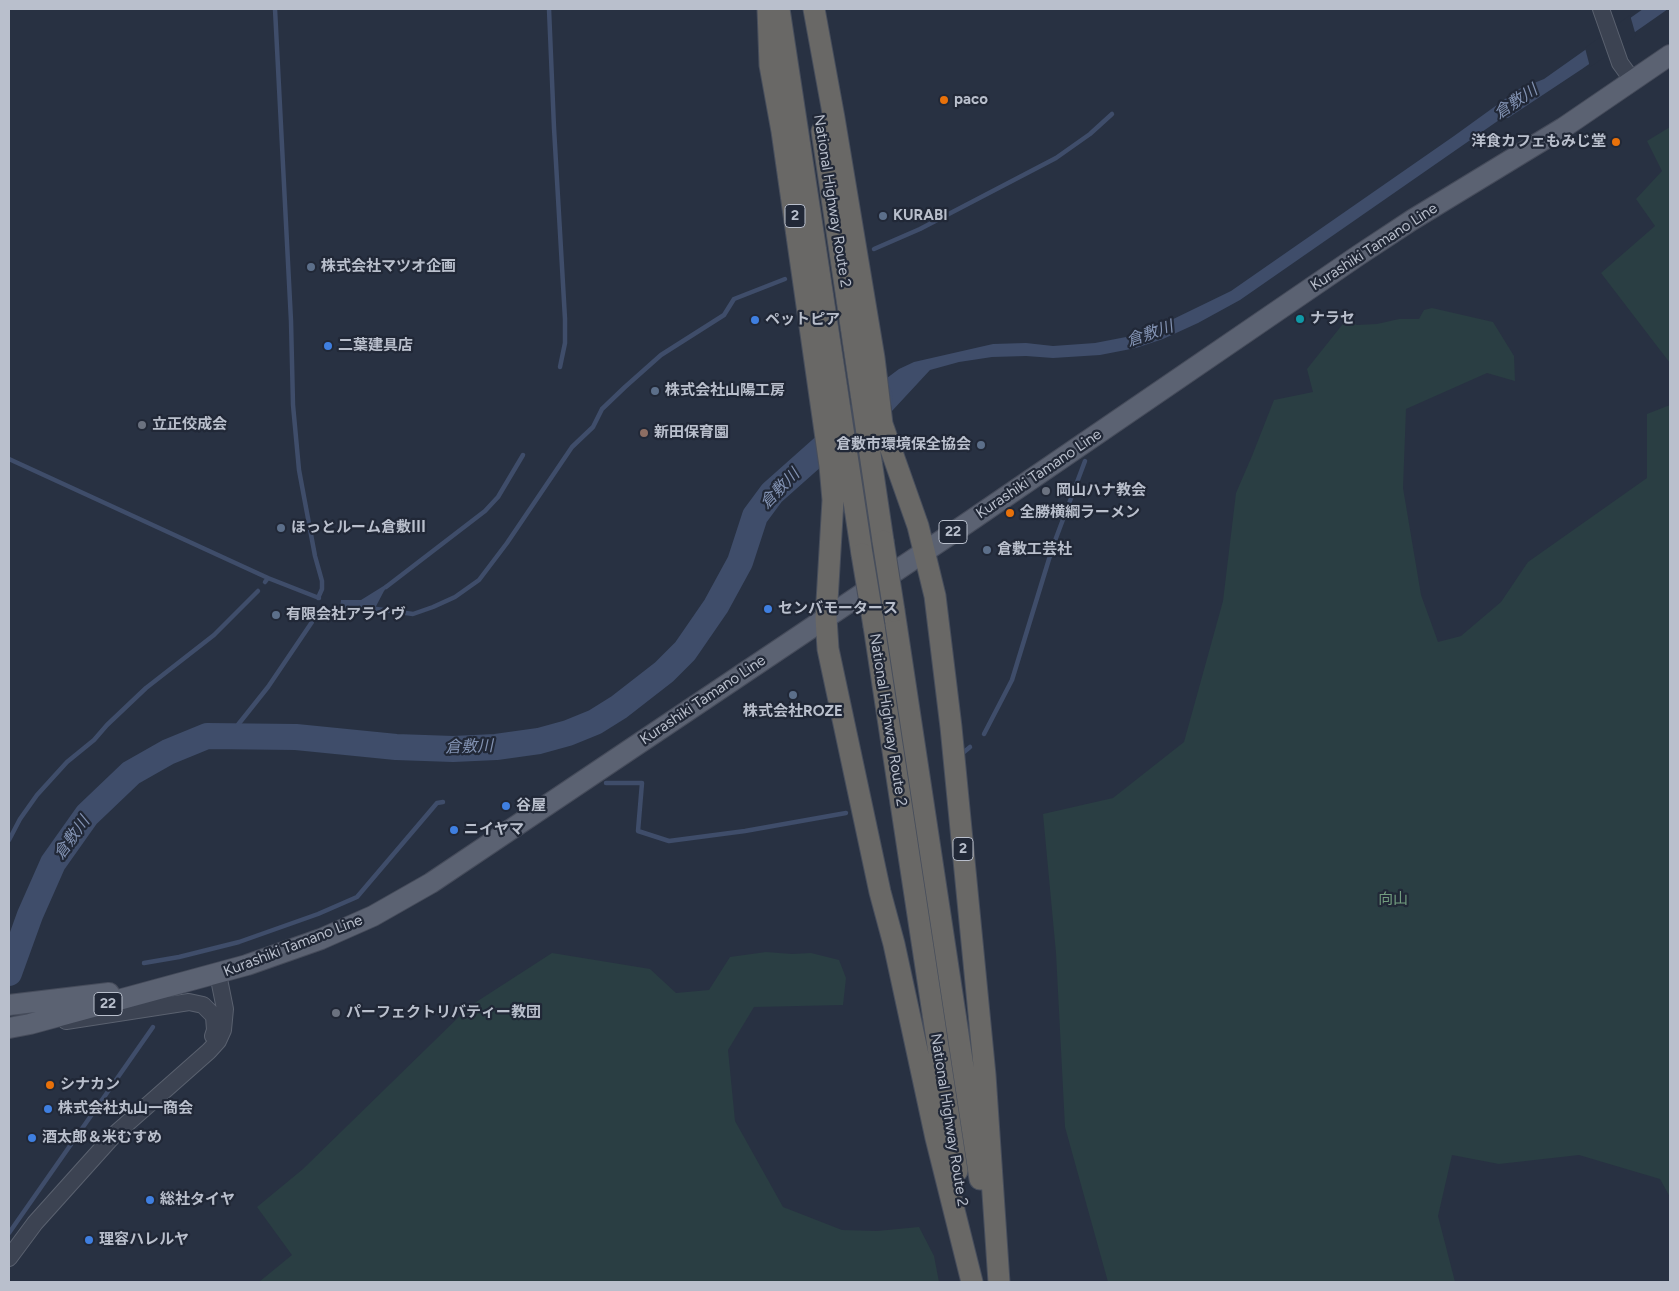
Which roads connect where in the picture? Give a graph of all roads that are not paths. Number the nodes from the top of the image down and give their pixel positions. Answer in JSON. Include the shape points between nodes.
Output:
{"nodes":[{"id":1,"x":768,"y":9,"type":"edge"},
{"id":2,"x":779,"y":9,"type":"edge"},
{"id":3,"x":803,"y":9,"type":"edge"},
{"id":4,"x":814,"y":9,"type":"edge"},
{"id":5,"x":1602,"y":12,"type":"edge"},
{"id":6,"x":1670,"y":55,"type":"edge"},
{"id":7,"x":1633,"y":81,"type":"junction"},
{"id":8,"x":869,"y":385,"type":"junction"},
{"id":9,"x":875,"y":430,"type":"junction"},
{"id":10,"x":839,"y":459,"type":"junction"},
{"id":11,"x":925,"y":551,"type":"junction"},
{"id":12,"x":826,"y":618,"type":"junction"},
{"id":13,"x":218,"y":974,"type":"junction"},
{"id":14,"x":185,"y":983,"type":"junction"},
{"id":15,"x":9,"y":1005,"type":"edge"},
{"id":16,"x":30,"y":1024,"type":"junction"},
{"id":17,"x":9,"y":1028,"type":"edge"},
{"id":18,"x":209,"y":1051,"type":"junction"},
{"id":19,"x":9,"y":1258,"type":"edge"},
{"id":20,"x":973,"y":1282,"type":"edge"},
{"id":21,"x":997,"y":1282,"type":"edge"}],
"edges":[{"from":1,"to":10,"type":"highway","number":"2","via":[[770,64],[825,423]]},
{"from":2,"to":10,"type":"highway","name":"National Highway Route 2","number":"2","via":[[841,409]]},
{"from":3,"to":8,"type":"highway","name":"National Highway Route 2","number":"2"},
{"from":4,"to":8,"type":"highway","number":"2","via":[[834,118]]},
{"from":5,"to":7,"type":"street","via":[[1620,63]]},
{"from":6,"to":7,"type":"main road","name":"Kurashiki Tamano Line","number":"22"},
{"from":7,"to":11,"type":"main road","name":"Kurashiki Tamano Line","number":"22","via":[[1365,251]]},
{"from":8,"to":9,"type":"highway","number":"2"},
{"from":9,"to":11,"type":"highway","number":"2","via":[[918,526]]},
{"from":9,"to":21,"type":"highway","name":"National Highway Route 2","number":"2","bridge":true,"via":[[883,541]]},
{"from":10,"to":12,"type":"highway","number":"2","via":[[833,500]]},
{"from":10,"to":20,"type":"highway","name":"National Highway Route 2","number":"2","bridge":true,"via":[[862,554],[874,626]]},
{"from":11,"to":12,"type":"main road","name":"Kurashiki Tamano Line","number":"22"},
{"from":11,"to":21,"type":"highway","number":"2","via":[[935,596],[952,737],[985,1075]]},
{"from":12,"to":13,"type":"main road","name":"Kurashiki Tamano Line","number":"22","via":[[431,883],[373,916],[320,939]]},
{"from":12,"to":20,"type":"highway","number":"2","via":[[828,649],[866,832]]},
{"from":13,"to":14,"type":"main road","name":"Kurashiki Tamano Line","number":"22"},
{"from":13,"to":18,"type":"street","via":[[225,1010],[223,1030]]},
{"from":14,"to":15,"type":"main road","name":"Kurashiki Tamano Line","number":"22"},
{"from":14,"to":16,"type":"main road","name":"Kurashiki Tamano Line","number":"22"},
{"from":16,"to":17,"type":"main road","name":"Kurashiki Tamano Line","number":"22"},
{"from":16,"to":18,"type":"street","via":[[80,1020],[189,1002],[203,1005],[214,1016],[215,1030]]},
{"from":18,"to":19,"type":"street","via":[[114,1135],[35,1223]]}]}
